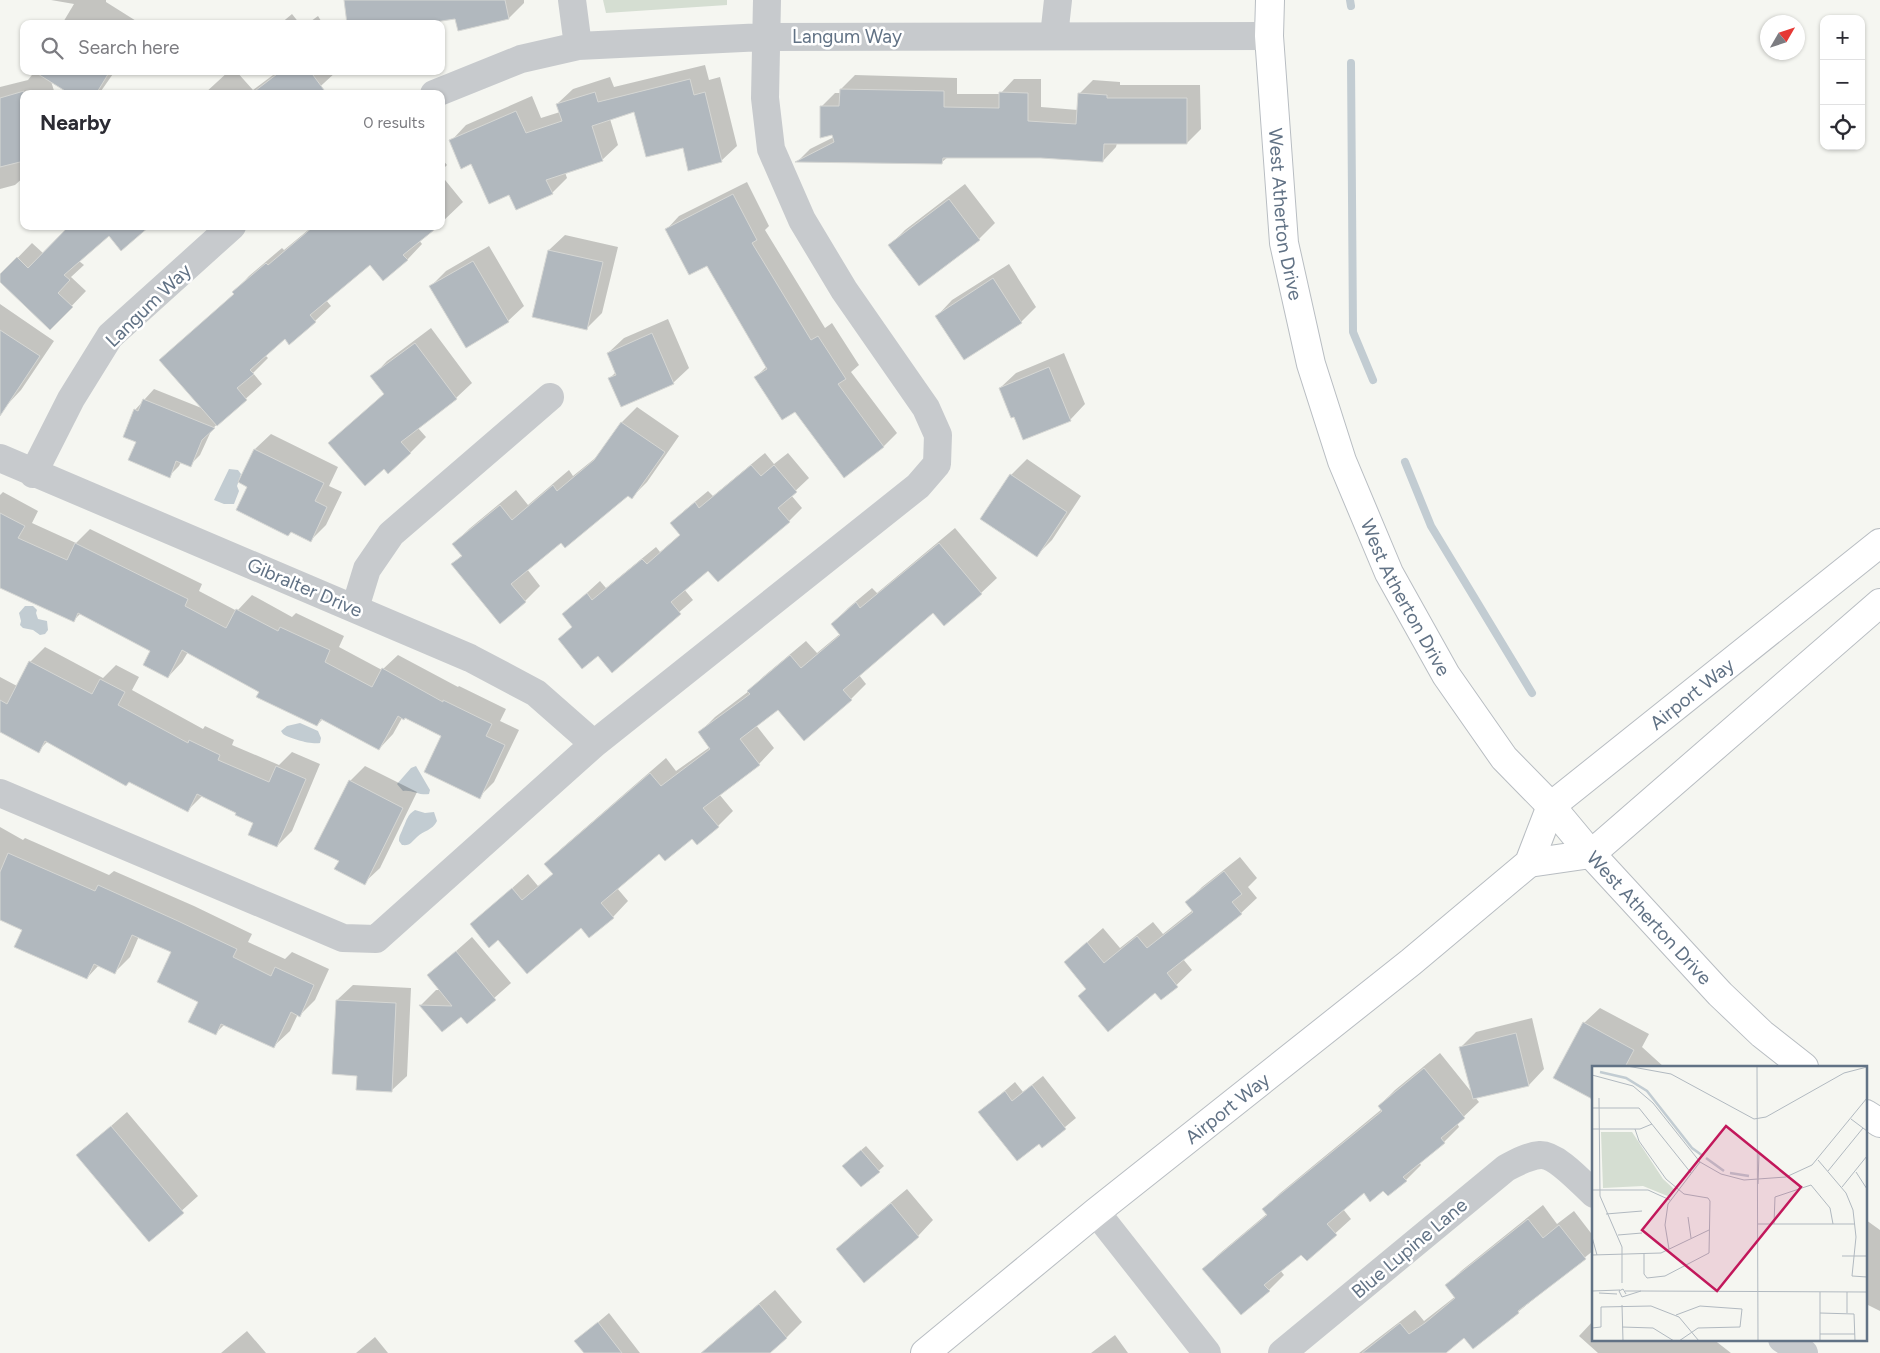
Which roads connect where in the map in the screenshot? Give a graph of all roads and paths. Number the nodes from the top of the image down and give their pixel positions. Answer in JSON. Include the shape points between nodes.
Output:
{"nodes":[{"id":1,"x":572,"y":0,"type":"edge"},
{"id":2,"x":767,"y":0,"type":"edge"},
{"id":3,"x":1058,"y":0,"type":"edge"},
{"id":4,"x":1270,"y":0,"type":"edge"},
{"id":5,"x":1054,"y":36,"type":"junction"},
{"id":6,"x":1269,"y":36,"type":"junction"},
{"id":7,"x":766,"y":37,"type":"junction"},
{"id":8,"x":578,"y":46,"type":"junction"},
{"id":9,"x":444,"y":90,"type":"edge"},
{"id":10,"x":228,"y":230,"type":"edge"},
{"id":11,"x":550,"y":397,"type":"dead end"},
{"id":12,"x":0,"y":458,"type":"edge"},
{"id":13,"x":33,"y":474,"type":"junction"},
{"id":14,"x":1880,"y":543,"type":"edge"},
{"id":15,"x":1880,"y":603,"type":"edge"},
{"id":16,"x":355,"y":608,"type":"junction"},
{"id":17,"x":594,"y":744,"type":"junction"},
{"id":18,"x":0,"y":793,"type":"edge"},
{"id":19,"x":1551,"y":806,"type":"junction"},
{"id":20,"x":1591,"y":854,"type":"junction"},
{"id":21,"x":1529,"y":863,"type":"junction"},
{"id":22,"x":1803,"y":1066,"type":"edge"},
{"id":23,"x":1868,"y":1115,"type":"edge"},
{"id":24,"x":1880,"y":1123,"type":"edge"},
{"id":25,"x":1592,"y":1192,"type":"edge"},
{"id":26,"x":1096,"y":1212,"type":"junction"},
{"id":27,"x":1784,"y":1340,"type":"edge"},
{"id":28,"x":925,"y":1353,"type":"edge"},
{"id":29,"x":1207,"y":1353,"type":"edge"},
{"id":30,"x":1282,"y":1353,"type":"edge"},
{"id":31,"x":1804,"y":1353,"type":"edge"}],
"edges":[{"from":1,"to":8,"type":"street"},
{"from":2,"to":7,"type":"street"},
{"from":3,"to":5,"type":"street"},
{"from":4,"to":6,"type":"main road","name":"West Atherton Drive"},
{"from":5,"to":6,"type":"street","name":"Langum Way"},
{"from":5,"to":7,"type":"street","name":"Langum Way"},
{"from":6,"to":19,"type":"main road","name":"West Atherton Drive","via":[[1284,243],[1311,364],[1346,474],[1389,573],[1446,675],[1504,758]]},
{"from":7,"to":8,"type":"street","name":"Langum Way"},
{"from":7,"to":17,"type":"street","via":[[765,98],[771,149],[802,220],[844,290],[926,408],[938,435],[937,464],[918,486]]},
{"from":8,"to":9,"type":"street","name":"Langum Way","via":[[521,59]]},
{"from":10,"to":13,"type":"street","name":"Langum Way","via":[[110,336]]},
{"from":11,"to":16,"type":"street","via":[[391,534],[367,569]]},
{"from":12,"to":13,"type":"street","name":"Gibralter Drive"},
{"from":13,"to":16,"type":"street","name":"Gibralter Drive"},
{"from":14,"to":19,"type":"main road","name":"Airport Way"},
{"from":15,"to":20,"type":"main road"},
{"from":16,"to":17,"type":"street","name":"Gibralter Drive","via":[[470,658],[536,693]]},
{"from":17,"to":18,"type":"street","via":[[376,939],[343,938]]},
{"from":19,"to":20,"type":"main road","name":"West Atherton Drive"},
{"from":19,"to":21,"type":"main road","name":"Airport Way"},
{"from":20,"to":21,"type":"main road"},
{"from":20,"to":22,"type":"main road","name":"West Atherton Drive","via":[[1720,994],[1762,1034]]},
{"from":21,"to":26,"type":"main road","name":"Airport Way","via":[[1412,962]]},
{"from":23,"to":24,"type":"main road"},
{"from":25,"to":30,"type":"street","name":"Blue Lupine Lane","via":[[1558,1162],[1542,1155],[1526,1158],[1506,1168]]},
{"from":26,"to":28,"type":"main road","name":"Airport Way"},
{"from":26,"to":29,"type":"street"},
{"from":27,"to":31,"type":"street"}]}
